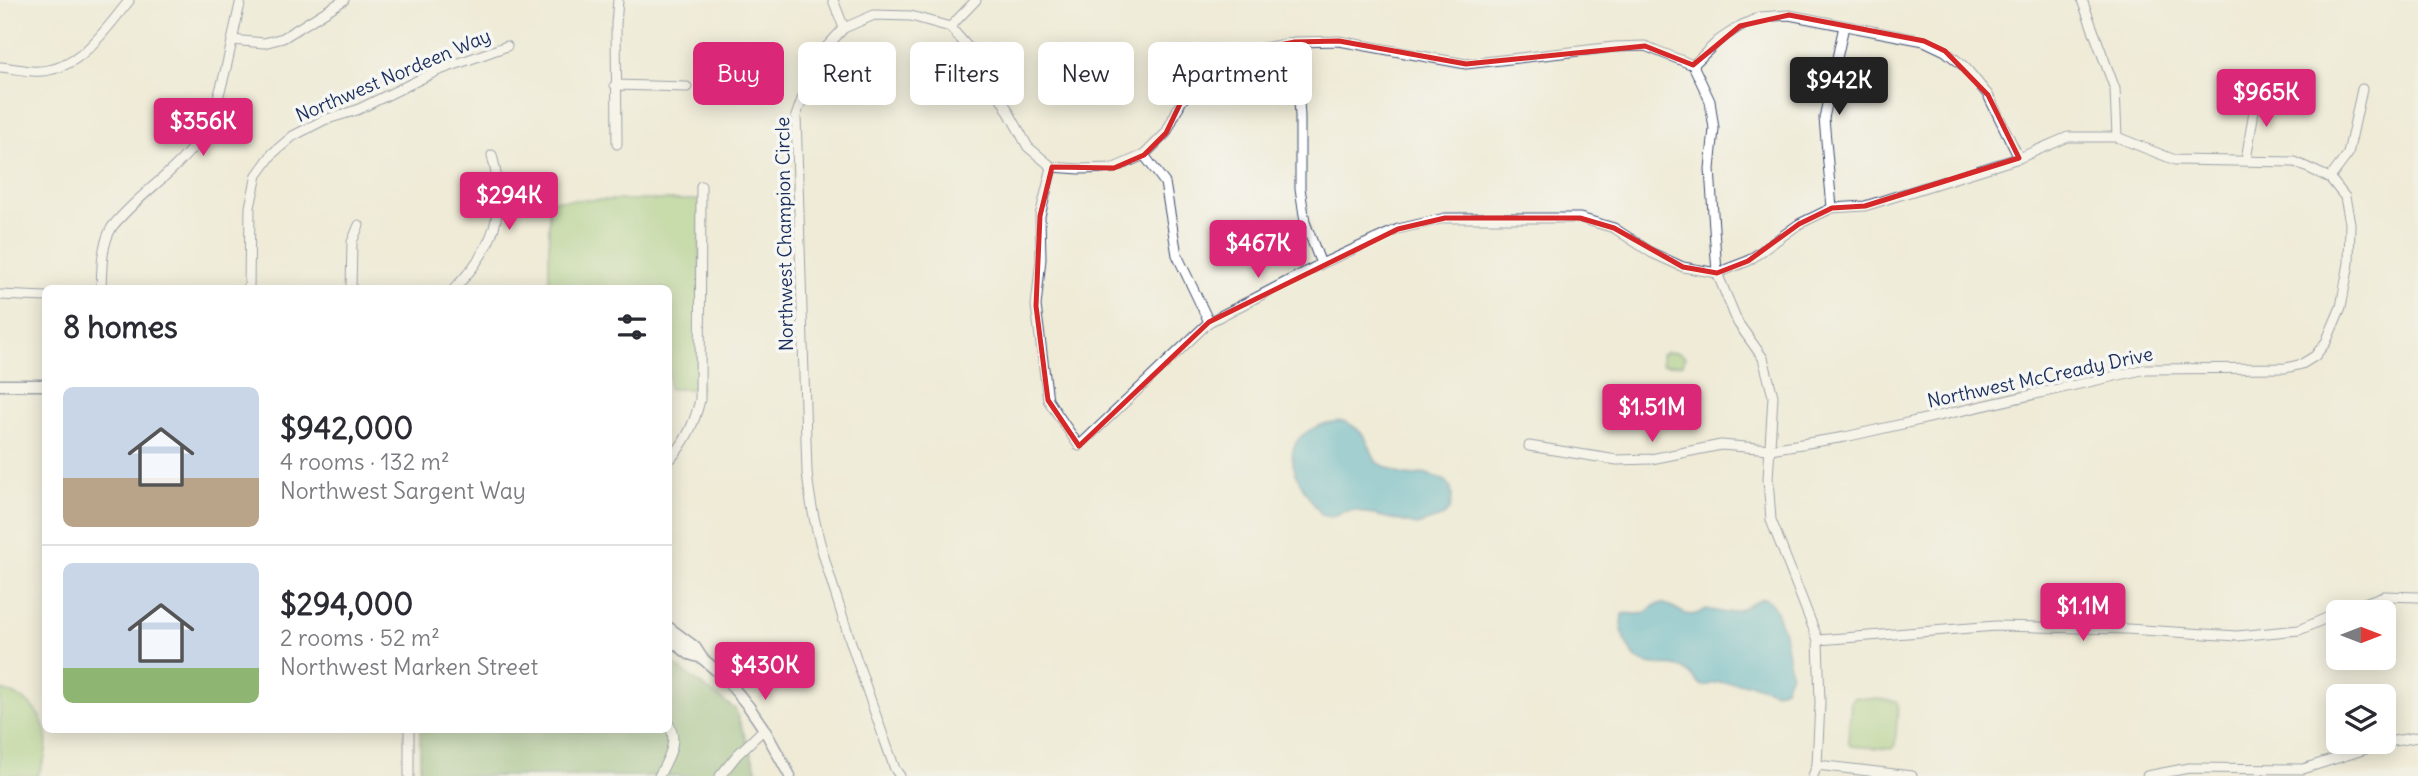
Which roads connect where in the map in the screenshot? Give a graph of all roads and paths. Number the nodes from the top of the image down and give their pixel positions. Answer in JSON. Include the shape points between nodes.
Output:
{"nodes":[{"id":1,"x":241,"y":0,"type":"edge"},
{"id":2,"x":344,"y":0,"type":"edge"},
{"id":3,"x":618,"y":0,"type":"edge"},
{"id":4,"x":833,"y":0,"type":"edge"},
{"id":5,"x":975,"y":0,"type":"edge"},
{"id":6,"x":2082,"y":0,"type":"edge"},
{"id":7,"x":129,"y":1,"type":"edge"},
{"id":8,"x":1844,"y":26,"type":"junction"},
{"id":9,"x":950,"y":27,"type":"junction"},
{"id":10,"x":844,"y":28,"type":"junction"},
{"id":11,"x":232,"y":40,"type":"junction"},
{"id":12,"x":1295,"y":42,"type":"edge"},
{"id":13,"x":507,"y":46,"type":"dead end"},
{"id":14,"x":1693,"y":65,"type":"junction"},
{"id":15,"x":0,"y":66,"type":"edge"},
{"id":16,"x":615,"y":85,"type":"junction"},
{"id":17,"x":687,"y":87,"type":"dead end"},
{"id":18,"x":2362,"y":89,"type":"dead end"},
{"id":19,"x":2257,"y":92,"type":"dead end"},
{"id":20,"x":1180,"y":105,"type":"edge"},
{"id":21,"x":1299,"y":105,"type":"edge"},
{"id":22,"x":2117,"y":137,"type":"junction"},
{"id":23,"x":617,"y":144,"type":"dead end"},
{"id":24,"x":492,"y":155,"type":"dead end"},
{"id":25,"x":1144,"y":155,"type":"junction"},
{"id":26,"x":2020,"y":158,"type":"junction"},
{"id":27,"x":2246,"y":160,"type":"junction"},
{"id":28,"x":1052,"y":167,"type":"junction"},
{"id":29,"x":2330,"y":178,"type":"junction"},
{"id":30,"x":701,"y":186,"type":"dead end"},
{"id":31,"x":1832,"y":208,"type":"junction"},
{"id":32,"x":359,"y":225,"type":"dead end"},
{"id":33,"x":1321,"y":264,"type":"junction"},
{"id":34,"x":1717,"y":272,"type":"junction"},
{"id":35,"x":102,"y":285,"type":"edge"},
{"id":36,"x":249,"y":285,"type":"edge"},
{"id":37,"x":351,"y":285,"type":"edge"},
{"id":38,"x":457,"y":285,"type":"edge"},
{"id":39,"x":0,"y":295,"type":"edge"},
{"id":40,"x":42,"y":297,"type":"edge"},
{"id":41,"x":1209,"y":322,"type":"junction"},
{"id":42,"x":42,"y":385,"type":"edge"},
{"id":43,"x":0,"y":386,"type":"edge"},
{"id":44,"x":1529,"y":446,"type":"dead end"},
{"id":45,"x":1770,"y":449,"type":"junction"},
{"id":46,"x":672,"y":457,"type":"edge"},
{"id":47,"x":2418,"y":597,"type":"edge"},
{"id":48,"x":2373,"y":600,"type":"edge"},
{"id":49,"x":2326,"y":618,"type":"edge"},
{"id":50,"x":672,"y":630,"type":"edge"},
{"id":51,"x":1818,"y":640,"type":"junction"},
{"id":52,"x":672,"y":641,"type":"edge"},
{"id":53,"x":702,"y":658,"type":"junction"},
{"id":54,"x":672,"y":727,"type":"edge"},
{"id":55,"x":764,"y":729,"type":"junction"},
{"id":56,"x":409,"y":733,"type":"edge"},
{"id":57,"x":2418,"y":737,"type":"edge"},
{"id":58,"x":1817,"y":765,"type":"junction"},
{"id":59,"x":409,"y":776,"type":"edge"},
{"id":60,"x":659,"y":776,"type":"edge"},
{"id":61,"x":720,"y":776,"type":"edge"},
{"id":62,"x":790,"y":776,"type":"edge"},
{"id":63,"x":900,"y":776,"type":"edge"},
{"id":64,"x":1813,"y":776,"type":"edge"},
{"id":65,"x":1912,"y":776,"type":"edge"},
{"id":66,"x":2147,"y":776,"type":"edge"}],
"edges":[{"from":1,"to":11,"type":"street"},
{"from":2,"to":11,"type":"street","via":[[283,38],[264,43]]},
{"from":3,"to":16,"type":"street"},
{"from":4,"to":10,"type":"street"},
{"from":5,"to":9,"type":"street"},
{"from":6,"to":22,"type":"street","via":[[2115,89]]},
{"from":7,"to":15,"type":"street","via":[[71,63],[33,71]]},
{"from":8,"to":14,"type":"street","via":[[1789,15],[1760,17],[1718,40]]},
{"from":8,"to":26,"type":"street","via":[[1924,41],[1965,66],[1988,95]]},
{"from":8,"to":31,"type":"street","via":[[1824,118]]},
{"from":9,"to":10,"type":"street","name":"Northwest Champion Circle","via":[[911,16],[874,15]]},
{"from":9,"to":28,"type":"street","via":[[981,62],[1028,147]]},
{"from":10,"to":63,"type":"street","name":"Northwest Champion Circle","via":[[817,57],[796,116],[807,472],[814,523],[829,575]]},
{"from":11,"to":35,"type":"street","via":[[218,93],[198,141],[121,216],[106,238]]},
{"from":12,"to":14,"type":"street","via":[[1339,41],[1466,64],[1645,46]]},
{"from":13,"to":36,"type":"street","name":"Northwest Nordeen Way","via":[[324,120],[273,153],[257,175],[250,206]]},
{"from":14,"to":34,"type":"street","via":[[1710,101],[1714,129],[1710,169]]},
{"from":16,"to":17,"type":"street"},
{"from":16,"to":23,"type":"street"},
{"from":18,"to":29,"type":"street","via":[[2348,154]]},
{"from":19,"to":27,"type":"street"},
{"from":20,"to":25,"type":"street","via":[[1166,132]]},
{"from":21,"to":33,"type":"street","via":[[1300,188],[1305,222]]},
{"from":22,"to":26,"type":"street","via":[[2068,136]]},
{"from":22,"to":27,"type":"street","via":[[2175,160]]},
{"from":24,"to":38,"type":"street","via":[[498,211],[494,230],[487,248]]},
{"from":25,"to":28,"type":"street","via":[[1114,168]]},
{"from":25,"to":41,"type":"street","via":[[1165,183],[1177,255]]},
{"from":26,"to":31,"type":"street","via":[[1865,206]]},
{"from":27,"to":29,"type":"street","via":[[2295,162]]},
{"from":28,"to":41,"type":"street","via":[[1040,216],[1036,306],[1048,400],[1079,446]]},
{"from":29,"to":45,"type":"street","name":"Northwest McCready Drive","via":[[2345,197],[2351,235],[2349,263],[2338,318],[2315,356],[2302,363],[2286,368],[2146,369],[1845,437]]},
{"from":30,"to":46,"type":"street","via":[[700,400],[696,419]]},
{"from":31,"to":34,"type":"street","via":[[1799,224],[1748,261]]},
{"from":32,"to":37,"type":"street","via":[[352,242]]},
{"from":33,"to":34,"type":"street","via":[[1398,229],[1445,218],[1580,218],[1614,228],[1683,267]]},
{"from":33,"to":41,"type":"street"},
{"from":34,"to":45,"type":"street","via":[[1738,323],[1763,358],[1773,396]]},
{"from":39,"to":40,"type":"street"},
{"from":42,"to":43,"type":"main road"},
{"from":44,"to":45,"type":"street","name":"Northwest McCready Drive","via":[[1617,460],[1651,459],[1721,445]]},
{"from":45,"to":51,"type":"street","via":[[1772,520]]},
{"from":47,"to":48,"type":"street"},
{"from":49,"to":51,"type":"street","via":[[2299,630],[2237,636],[1996,625]]},
{"from":50,"to":53,"type":"main road"},
{"from":51,"to":58,"type":"street"},
{"from":52,"to":53,"type":"main road"},
{"from":53,"to":55,"type":"main road","via":[[726,679]]},
{"from":54,"to":60,"type":"street","via":[[673,747]]},
{"from":55,"to":61,"type":"street"},
{"from":55,"to":62,"type":"main road"},
{"from":56,"to":59,"type":"street"},
{"from":57,"to":66,"type":"street","via":[[2388,741],[2303,769],[2189,768]]},
{"from":58,"to":64,"type":"street"},
{"from":58,"to":65,"type":"street"}]}
